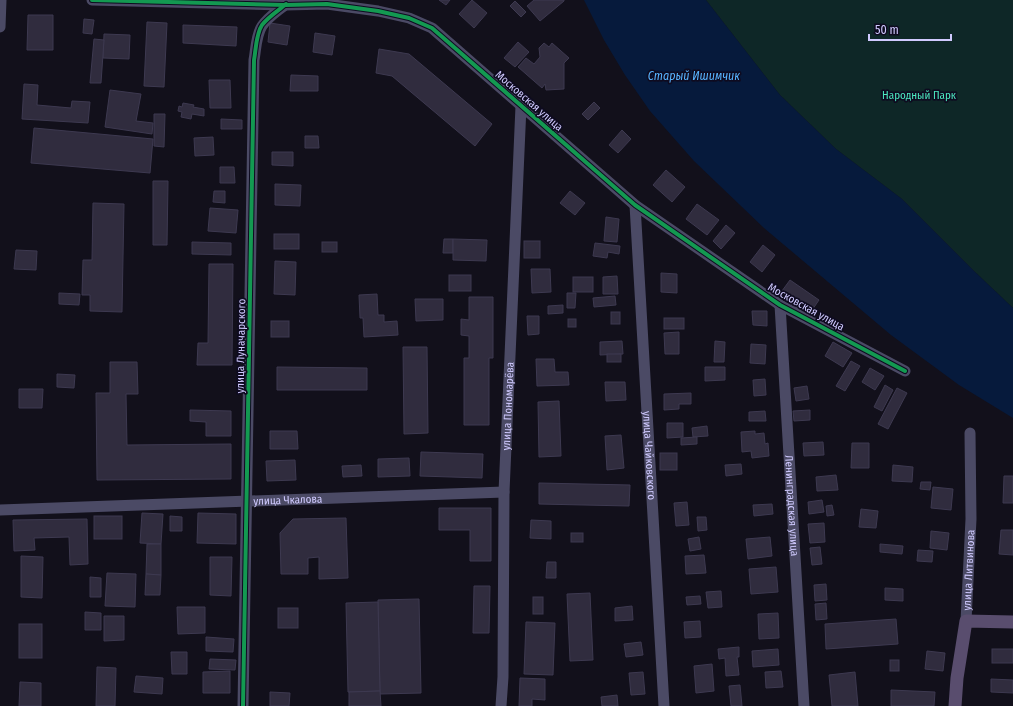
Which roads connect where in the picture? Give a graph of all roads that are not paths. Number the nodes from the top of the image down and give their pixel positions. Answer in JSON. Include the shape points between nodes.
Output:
{"nodes":[{"id":1,"x":1,"y":0,"type":"edge"},
{"id":2,"x":92,"y":0,"type":"edge"},
{"id":3,"x":287,"y":3,"type":"edge"},
{"id":4,"x":0,"y":26,"type":"edge"},
{"id":5,"x":521,"y":106,"type":"junction"},
{"id":6,"x":635,"y":205,"type":"junction"},
{"id":7,"x":780,"y":305,"type":"junction"},
{"id":8,"x":904,"y":371,"type":"dead end"},
{"id":9,"x":970,"y":433,"type":"dead end"},
{"id":10,"x":504,"y":492,"type":"junction"},
{"id":11,"x":248,"y":500,"type":"junction"},
{"id":12,"x":0,"y":510,"type":"edge"},
{"id":13,"x":966,"y":621,"type":"junction"},
{"id":14,"x":1013,"y":622,"type":"edge"},
{"id":15,"x":243,"y":706,"type":"edge"},
{"id":16,"x":501,"y":706,"type":"edge"},
{"id":17,"x":664,"y":706,"type":"edge"},
{"id":18,"x":804,"y":706,"type":"edge"},
{"id":19,"x":955,"y":706,"type":"edge"}],
"edges":[{"from":1,"to":4,"type":"street"},
{"from":2,"to":3,"type":"street","name":"Московская улица"},
{"from":3,"to":5,"type":"street","name":"Московская улица","via":[[327,4],[410,18],[432,28]]},
{"from":3,"to":11,"type":"street","name":"улица Луначарского","via":[[262,26],[254,60]]},
{"from":5,"to":6,"type":"street","name":"Московская улица"},
{"from":5,"to":10,"type":"street","name":"улица Пономарёва"},
{"from":6,"to":7,"type":"street","name":"Московская улица"},
{"from":6,"to":17,"type":"street","name":"улица Чайковского"},
{"from":7,"to":8,"type":"street","name":"Московская улица"},
{"from":7,"to":18,"type":"street","name":"Ленинградская улица"},
{"from":9,"to":13,"type":"street","name":"улица Литвинова","via":[[972,519]]},
{"from":10,"to":11,"type":"street","name":"улица Чкалова"},
{"from":10,"to":16,"type":"street","name":"улица Пономарёва"},
{"from":11,"to":12,"type":"street","name":"улица Чкалова"},
{"from":11,"to":15,"type":"street","name":"улица Луначарского"},
{"from":13,"to":14,"type":"main road"},
{"from":13,"to":19,"type":"main road","name":"улица Литвинова"}]}
